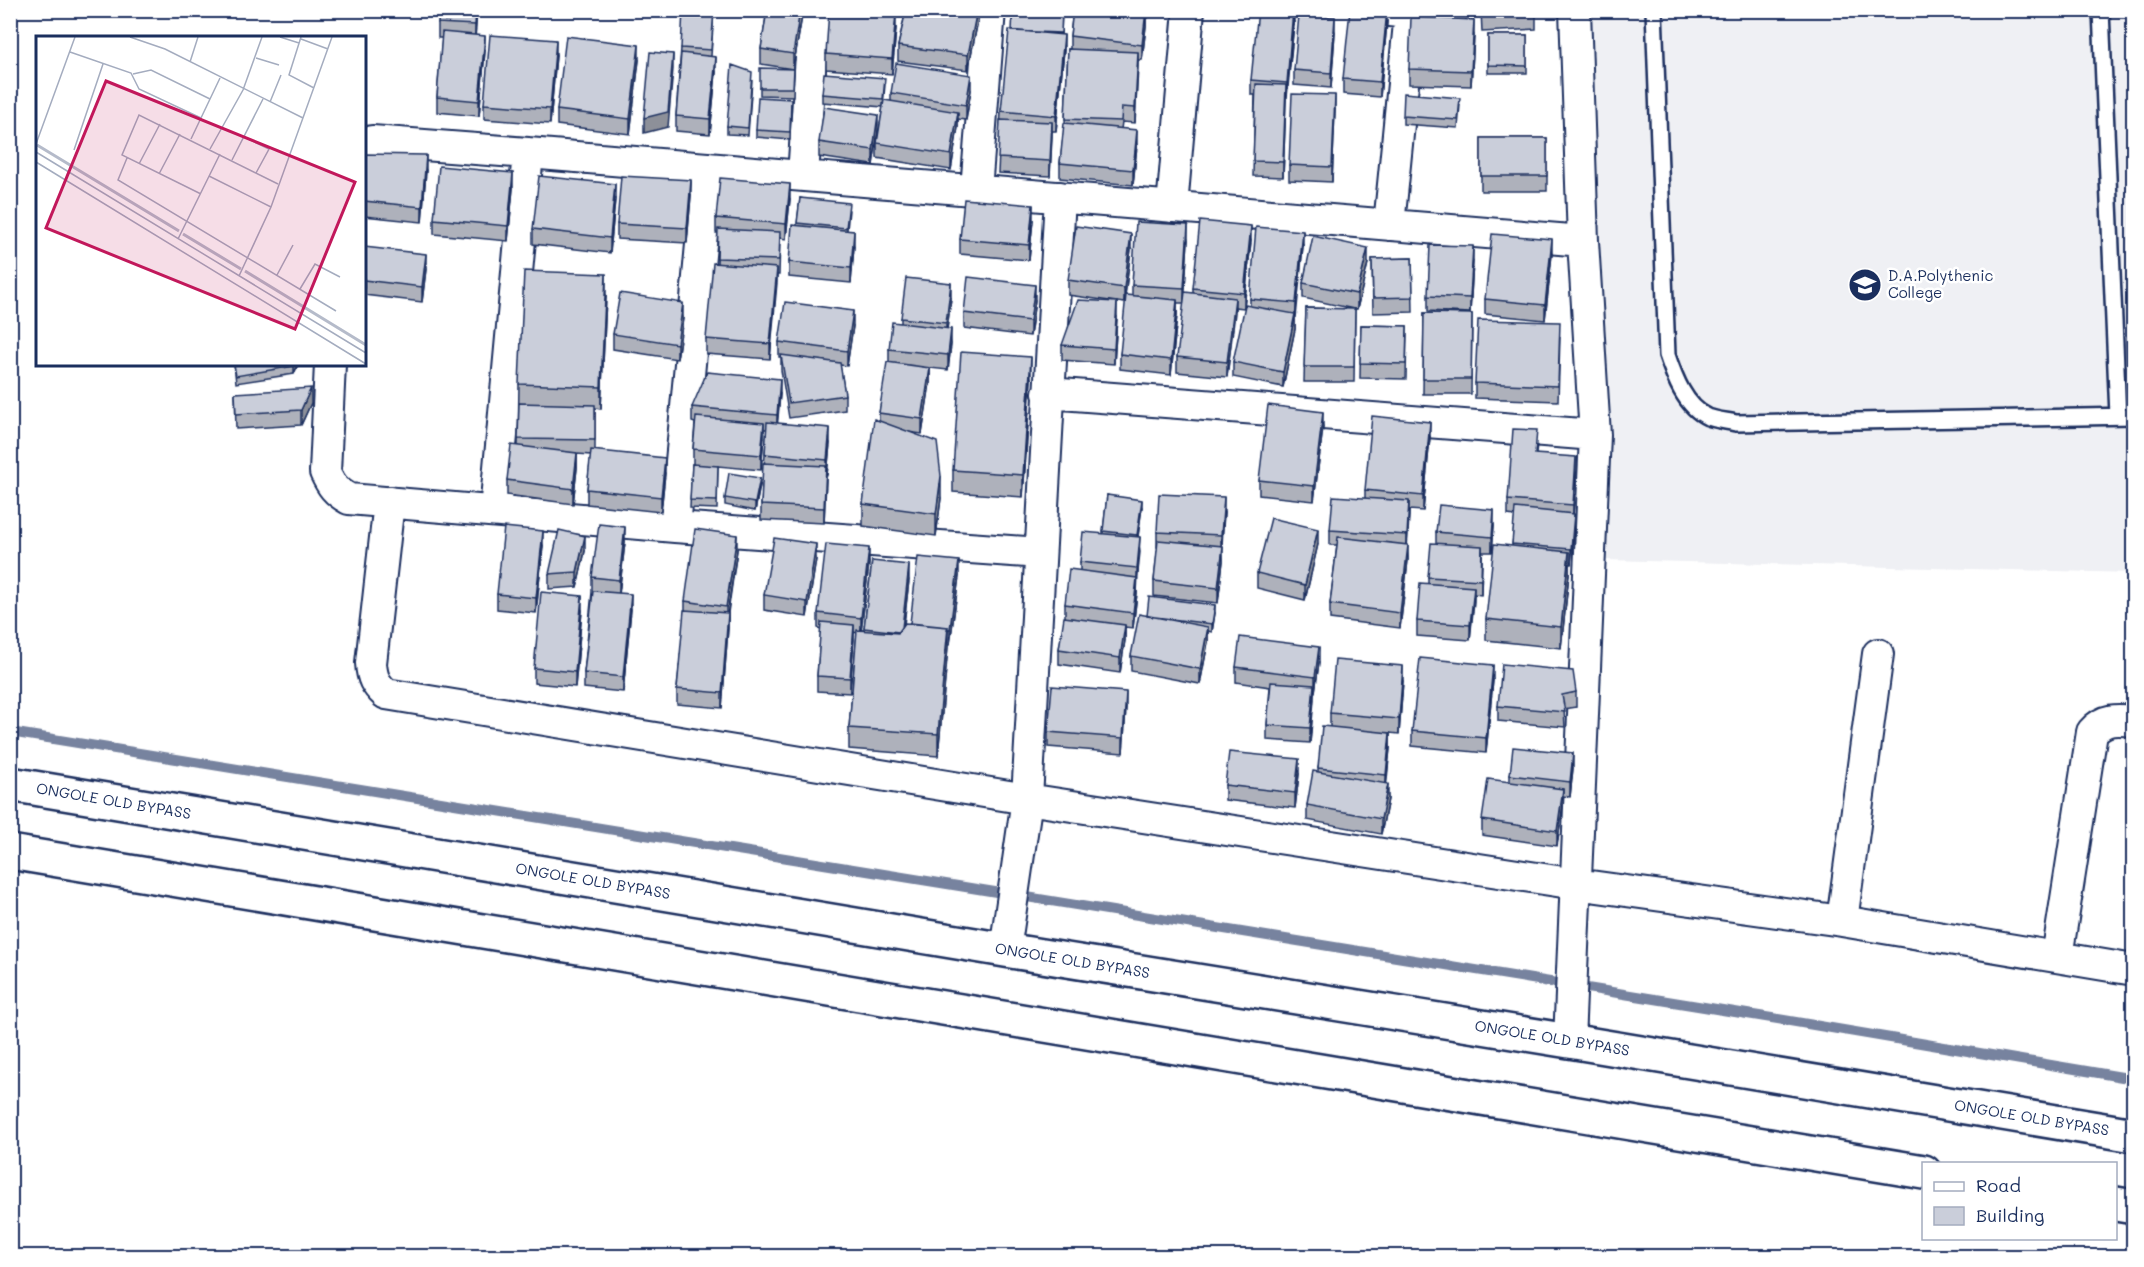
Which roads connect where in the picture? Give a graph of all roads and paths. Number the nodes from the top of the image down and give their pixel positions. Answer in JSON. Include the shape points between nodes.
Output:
{"nodes":[{"id":1,"x":814,"y":10,"type":"edge"},
{"id":2,"x":990,"y":10,"type":"edge"},
{"id":3,"x":1189,"y":10,"type":"edge"},
{"id":4,"x":1379,"y":10,"type":"edge"},
{"id":5,"x":1575,"y":10,"type":"edge"},
{"id":6,"x":1654,"y":10,"type":"edge"},
{"id":7,"x":2101,"y":10,"type":"edge"},
{"id":8,"x":366,"y":142,"type":"edge"},
{"id":9,"x":528,"y":153,"type":"junction"},
{"id":10,"x":708,"y":168,"type":"junction"},
{"id":11,"x":803,"y":176,"type":"junction"},
{"id":12,"x":976,"y":190,"type":"junction"},
{"id":13,"x":1060,"y":197,"type":"junction"},
{"id":14,"x":1172,"y":207,"type":"junction"},
{"id":15,"x":1389,"y":225,"type":"junction"},
{"id":16,"x":1583,"y":241,"type":"junction"},
{"id":17,"x":330,"y":366,"type":"edge"},
{"id":18,"x":1048,"y":393,"type":"junction"},
{"id":19,"x":2126,"y":416,"type":"edge"},
{"id":20,"x":1595,"y":435,"type":"junction"},
{"id":21,"x":388,"y":502,"type":"junction"},
{"id":22,"x":495,"y":511,"type":"junction"},
{"id":23,"x":675,"y":527,"type":"junction"},
{"id":24,"x":1040,"y":554,"type":"junction"},
{"id":25,"x":1878,"y":654,"type":"dead end"},
{"id":26,"x":2133,"y":721,"type":"edge"},
{"id":27,"x":10,"y":784,"type":"edge"},
{"id":28,"x":1026,"y":810,"type":"junction"},
{"id":29,"x":10,"y":852,"type":"edge"},
{"id":30,"x":1576,"y":884,"type":"junction"},
{"id":31,"x":1842,"y":921,"type":"junction"},
{"id":32,"x":1007,"y":935,"type":"junction"},
{"id":33,"x":2057,"y":957,"type":"junction"},
{"id":34,"x":2133,"y":969,"type":"edge"},
{"id":35,"x":1569,"y":1041,"type":"junction"},
{"id":36,"x":2133,"y":1136,"type":"edge"},
{"id":37,"x":1922,"y":1172,"type":"edge"},
{"id":38,"x":2117,"y":1204,"type":"edge"},
{"id":39,"x":2133,"y":1207,"type":"edge"}],
"edges":[{"from":1,"to":11,"type":"street"},
{"from":2,"to":12,"type":"street"},
{"from":3,"to":14,"type":"street"},
{"from":4,"to":15,"type":"street","via":[[1410,13]]},
{"from":5,"to":16,"type":"street"},
{"from":6,"to":19,"type":"lane","via":[[1667,355],[1675,380],[1688,400],[1706,416],[1736,423]]},
{"from":7,"to":19,"type":"lane"},
{"from":8,"to":9,"type":"street"},
{"from":9,"to":10,"type":"street"},
{"from":9,"to":22,"type":"street"},
{"from":10,"to":11,"type":"street"},
{"from":10,"to":23,"type":"street"},
{"from":11,"to":12,"type":"street"},
{"from":12,"to":13,"type":"street"},
{"from":13,"to":14,"type":"street"},
{"from":13,"to":18,"type":"street"},
{"from":14,"to":15,"type":"street"},
{"from":15,"to":16,"type":"street"},
{"from":16,"to":20,"type":"street"},
{"from":17,"to":21,"type":"street","via":[[325,472],[339,494]]},
{"from":18,"to":20,"type":"street"},
{"from":18,"to":24,"type":"street"},
{"from":20,"to":30,"type":"street"},
{"from":21,"to":22,"type":"street"},
{"from":21,"to":28,"type":"street","via":[[371,663],[376,685],[386,694]]},
{"from":22,"to":23,"type":"street"},
{"from":23,"to":24,"type":"street"},
{"from":24,"to":28,"type":"street"},
{"from":25,"to":31,"type":"street"},
{"from":26,"to":33,"type":"street","via":[[2116,718],[2098,725],[2092,732]]},
{"from":27,"to":32,"type":"main road","name":"ONGOLE OLD BYPASS"},
{"from":28,"to":30,"type":"street"},
{"from":28,"to":32,"type":"street"},
{"from":29,"to":37,"type":"main road"},
{"from":30,"to":31,"type":"street"},
{"from":30,"to":35,"type":"street"},
{"from":31,"to":33,"type":"street"},
{"from":32,"to":35,"type":"main road","name":"ONGOLE OLD BYPASS"},
{"from":33,"to":34,"type":"street"},
{"from":35,"to":36,"type":"main road","name":"ONGOLE OLD BYPASS"},
{"from":38,"to":39,"type":"main road"}]}
